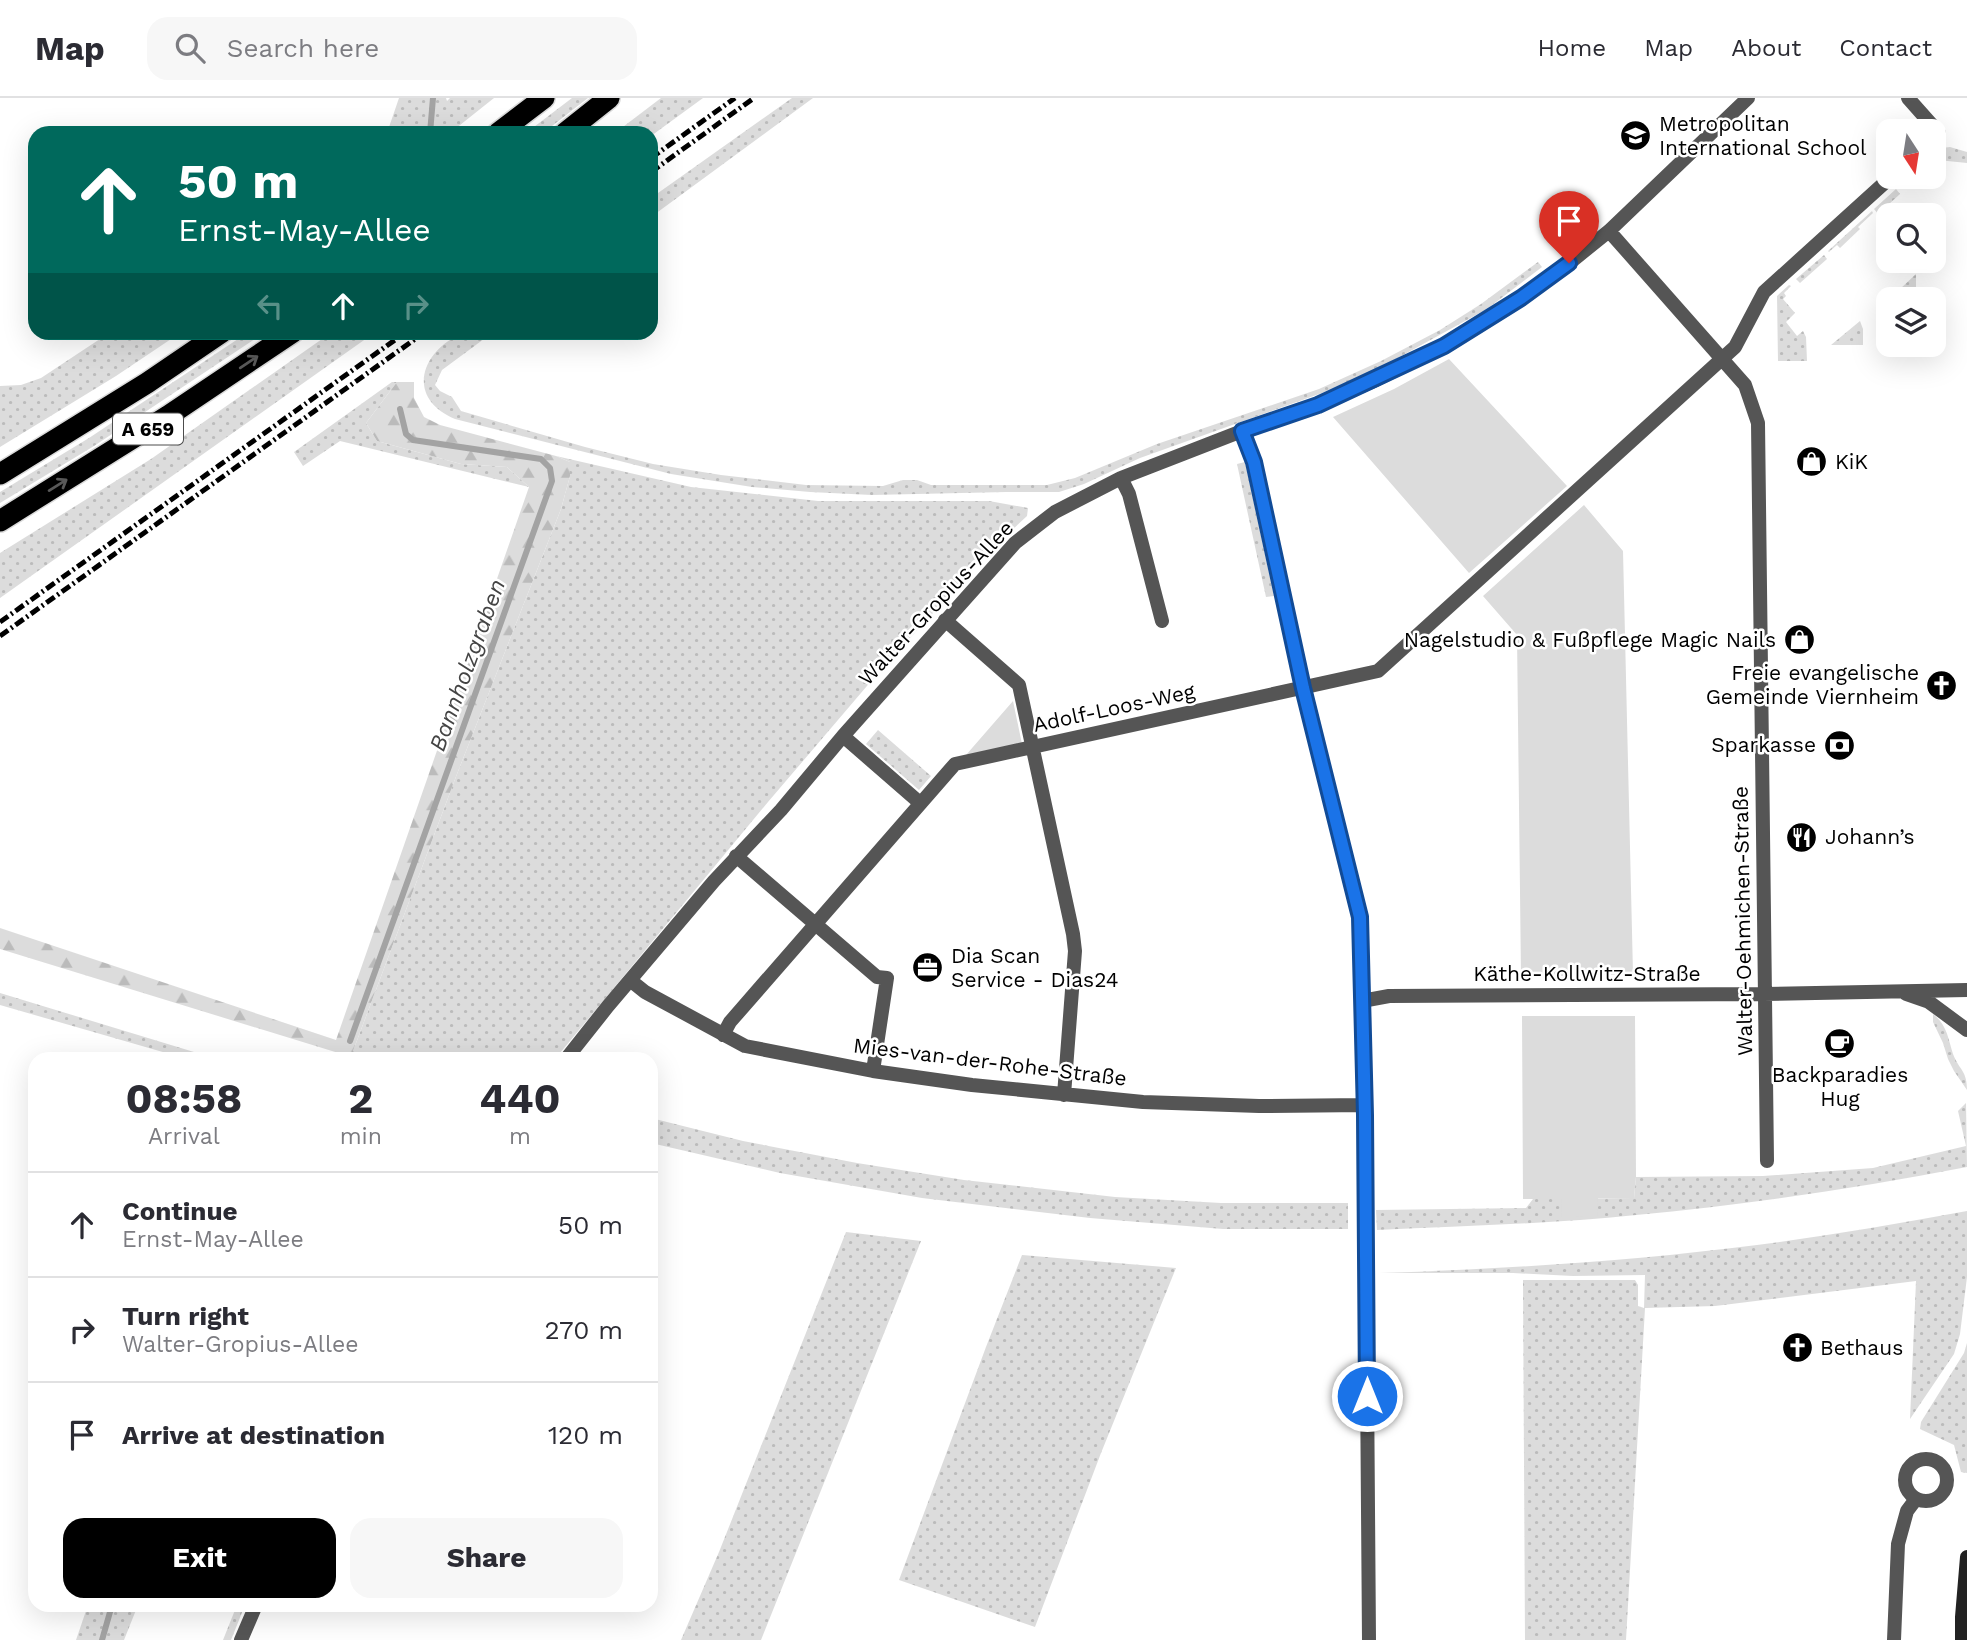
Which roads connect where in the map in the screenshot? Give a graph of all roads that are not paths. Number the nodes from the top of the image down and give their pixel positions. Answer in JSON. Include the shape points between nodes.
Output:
{"nodes":[{"id":1,"x":544,"y":98,"type":"edge"},
{"id":2,"x":609,"y":98,"type":"edge"},
{"id":3,"x":1748,"y":98,"type":"edge"},
{"id":4,"x":1908,"y":98,"type":"edge"},
{"id":5,"x":1924,"y":119,"type":"edge"},
{"id":6,"x":507,"y":126,"type":"edge"},
{"id":7,"x":574,"y":126,"type":"edge"},
{"id":8,"x":1878,"y":189,"type":"edge"},
{"id":9,"x":1609,"y":231,"type":"junction"},
{"id":10,"x":210,"y":340,"type":"edge"},
{"id":11,"x":281,"y":340,"type":"edge"},
{"id":12,"x":1723,"y":359,"type":"junction"},
{"id":13,"x":1242,"y":431,"type":"junction"},
{"id":14,"x":0,"y":474,"type":"edge"},
{"id":15,"x":1121,"y":478,"type":"junction"},
{"id":16,"x":0,"y":521,"type":"edge"},
{"id":17,"x":945,"y":620,"type":"junction"},
{"id":18,"x":1162,"y":621,"type":"dead end"},
{"id":19,"x":1303,"y":688,"type":"junction"},
{"id":20,"x":843,"y":736,"type":"junction"},
{"id":21,"x":1032,"y":747,"type":"junction"},
{"id":22,"x":920,"y":803,"type":"junction"},
{"id":23,"x":736,"y":856,"type":"junction"},
{"id":24,"x":814,"y":924,"type":"junction"},
{"id":25,"x":630,"y":980,"type":"junction"},
{"id":26,"x":1967,"y":990,"type":"edge"},
{"id":27,"x":1898,"y":992,"type":"junction"},
{"id":28,"x":1764,"y":994,"type":"junction"},
{"id":29,"x":1362,"y":1002,"type":"junction"},
{"id":30,"x":1967,"y":1030,"type":"edge"},
{"id":31,"x":723,"y":1035,"type":"junction"},
{"id":32,"x":572,"y":1052,"type":"edge"},
{"id":33,"x":873,"y":1071,"type":"junction"},
{"id":34,"x":1064,"y":1095,"type":"junction"},
{"id":35,"x":1365,"y":1105,"type":"junction"},
{"id":36,"x":1767,"y":1161,"type":"dead end"},
{"id":37,"x":1916,"y":1499,"type":"dead end"},
{"id":38,"x":1967,"y":1557,"type":"edge"},
{"id":39,"x":253,"y":1612,"type":"edge"},
{"id":40,"x":241,"y":1640,"type":"edge"},
{"id":41,"x":1369,"y":1640,"type":"edge"},
{"id":42,"x":1894,"y":1640,"type":"edge"},
{"id":43,"x":1962,"y":1640,"type":"edge"}],
"edges":[{"from":1,"to":6,"type":"highway"},
{"from":2,"to":7,"type":"highway"},
{"from":3,"to":9,"type":"street","name":"Walter-Gropius-Allee"},
{"from":4,"to":5,"type":"street"},
{"from":8,"to":12,"type":"street","name":"Adolf-Loos-Weg","via":[[1764,292],[1735,347]]},
{"from":9,"to":12,"type":"street","name":"Walter-Oehmichen-Straße"},
{"from":9,"to":13,"type":"street","name":"Walter-Gropius-Allee","via":[[1552,277],[1444,346],[1318,405]]},
{"from":10,"to":14,"type":"highway","number":"A 659"},
{"from":16,"to":11,"type":"highway","number":"A 659","one_way":true},
{"from":12,"to":19,"type":"street","name":"Adolf-Loos-Weg","via":[[1378,671]]},
{"from":12,"to":28,"type":"street","name":"Walter-Oehmichen-Straße","via":[[1745,385],[1758,423]]},
{"from":13,"to":15,"type":"street","name":"Walter-Gropius-Allee"},
{"from":13,"to":19,"type":"street","via":[[1254,462]]},
{"from":15,"to":17,"type":"street","name":"Walter-Gropius-Allee","via":[[1055,512],[1015,543]]},
{"from":15,"to":18,"type":"street"},
{"from":17,"to":20,"type":"street","name":"Walter-Gropius-Allee"},
{"from":17,"to":21,"type":"street","via":[[1019,685]]},
{"from":19,"to":21,"type":"street","name":"Adolf-Loos-Weg"},
{"from":19,"to":29,"type":"street","via":[[1360,917]]},
{"from":20,"to":22,"type":"street"},
{"from":20,"to":23,"type":"street","name":"Walter-Gropius-Allee"},
{"from":21,"to":22,"type":"street","name":"Adolf-Loos-Weg","via":[[955,764]]},
{"from":21,"to":34,"type":"street","via":[[1075,951]]},
{"from":22,"to":24,"type":"street","name":"Adolf-Loos-Weg"},
{"from":23,"to":24,"type":"street"},
{"from":23,"to":25,"type":"street","name":"Walter-Gropius-Allee"},
{"from":24,"to":31,"type":"street","name":"Adolf-Loos-Weg"},
{"from":24,"to":33,"type":"street","via":[[877,977],[887,978]]},
{"from":25,"to":31,"type":"street","name":"Mies-van-der-Rohe-Straße"},
{"from":25,"to":32,"type":"street","name":"Walter-Gropius-Allee"},
{"from":26,"to":27,"type":"street","name":"Käthe-Kollwitz-Straße"},
{"from":27,"to":28,"type":"street","name":"Käthe-Kollwitz-Straße"},
{"from":27,"to":30,"type":"street","name":"Käthe-Kollwitz-Straße","via":[[1929,1002]]},
{"from":28,"to":29,"type":"street","name":"Käthe-Kollwitz-Straße","via":[[1388,996]]},
{"from":28,"to":36,"type":"street","name":"Walter-Oehmichen-Straße"},
{"from":29,"to":35,"type":"street"},
{"from":31,"to":33,"type":"street","name":"Mies-van-der-Rohe-Straße","via":[[767,1052]]},
{"from":33,"to":34,"type":"street","name":"Mies-van-der-Rohe-Straße"},
{"from":34,"to":35,"type":"street","name":"Mies-van-der-Rohe-Straße","via":[[1259,1106]]},
{"from":35,"to":41,"type":"street"},
{"from":37,"to":42,"type":"street","via":[[1907,1511],[1898,1544]]},
{"from":38,"to":43,"type":"main road"},
{"from":39,"to":40,"type":"street"}]}
